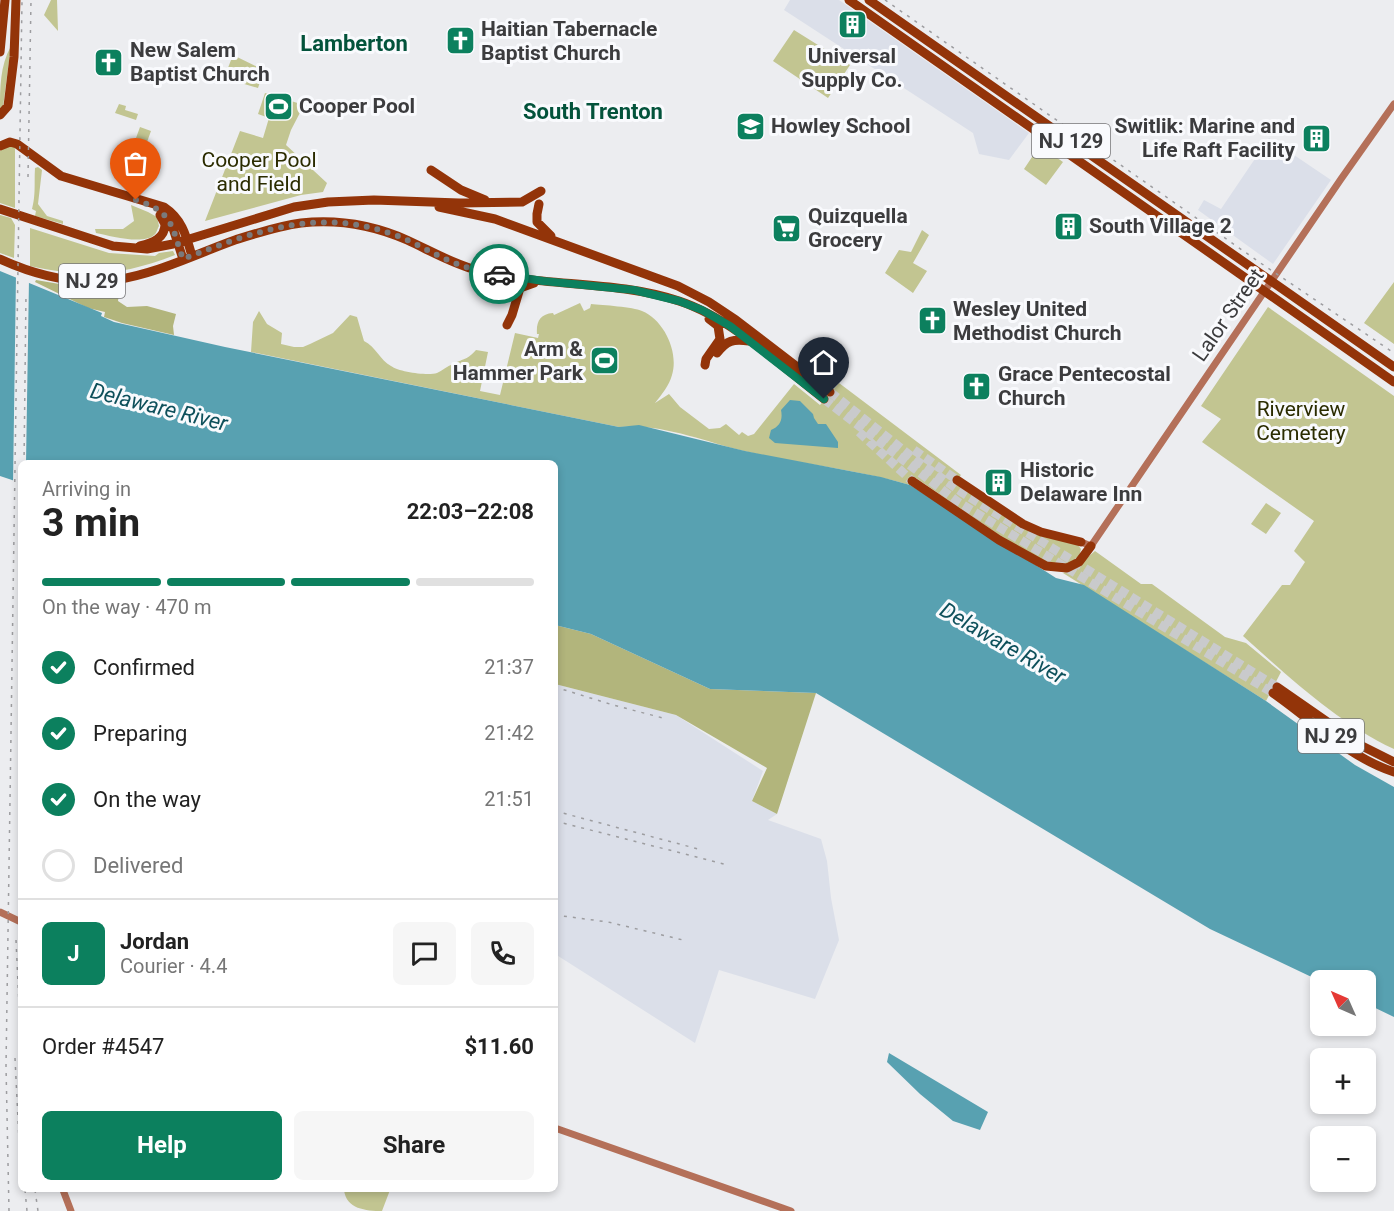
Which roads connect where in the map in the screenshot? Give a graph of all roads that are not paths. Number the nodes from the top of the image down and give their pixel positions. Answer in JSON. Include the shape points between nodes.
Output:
{"nodes":[{"id":1,"x":6,"y":0,"type":"edge"},
{"id":2,"x":16,"y":0,"type":"edge"},
{"id":3,"x":849,"y":0,"type":"edge"},
{"id":4,"x":869,"y":0,"type":"edge"},
{"id":5,"x":0,"y":52,"type":"edge"},
{"id":6,"x":1394,"y":104,"type":"edge"},
{"id":7,"x":0,"y":115,"type":"edge"},
{"id":8,"x":0,"y":146,"type":"edge"},
{"id":9,"x":431,"y":170,"type":"dead end"},
{"id":10,"x":541,"y":191,"type":"dead end"},
{"id":11,"x":407,"y":201,"type":"junction"},
{"id":12,"x":142,"y":202,"type":"junction"},
{"id":13,"x":493,"y":202,"type":"junction"},
{"id":14,"x":539,"y":204,"type":"dead end"},
{"id":15,"x":0,"y":209,"type":"edge"},
{"id":16,"x":155,"y":209,"type":"junction"},
{"id":17,"x":181,"y":224,"type":"junction"},
{"id":18,"x":214,"y":230,"type":"junction"},
{"id":19,"x":187,"y":240,"type":"junction"},
{"id":20,"x":177,"y":243,"type":"junction"},
{"id":21,"x":561,"y":243,"type":"junction"},
{"id":22,"x":131,"y":248,"type":"junction"},
{"id":23,"x":188,"y":257,"type":"junction"},
{"id":24,"x":0,"y":260,"type":"edge"},
{"id":25,"x":473,"y":269,"type":"junction"},
{"id":26,"x":543,"y":281,"type":"junction"},
{"id":27,"x":1272,"y":282,"type":"junction"},
{"id":28,"x":1265,"y":291,"type":"junction"},
{"id":29,"x":504,"y":296,"type":"dead end"},
{"id":30,"x":679,"y":301,"type":"junction"},
{"id":31,"x":507,"y":325,"type":"dead end"},
{"id":32,"x":749,"y":341,"type":"junction"},
{"id":33,"x":1394,"y":367,"type":"edge"},
{"id":34,"x":1394,"y":382,"type":"edge"},
{"id":35,"x":957,"y":480,"type":"tunnel mouth"},
{"id":36,"x":912,"y":481,"type":"tunnel mouth"},
{"id":37,"x":1081,"y":542,"type":"joint"},
{"id":38,"x":1091,"y":546,"type":"junction"},
{"id":39,"x":1394,"y":762,"type":"edge"},
{"id":40,"x":1394,"y":772,"type":"edge"},
{"id":41,"x":0,"y":912,"type":"edge"},
{"id":42,"x":18,"y":921,"type":"edge"},
{"id":43,"x":558,"y":1129,"type":"edge"},
{"id":44,"x":64,"y":1192,"type":"edge"},
{"id":45,"x":71,"y":1211,"type":"edge"},
{"id":46,"x":791,"y":1211,"type":"edge"}],
"edges":[{"from":1,"to":5,"type":"highway"},
{"from":2,"to":7,"type":"highway","via":[[8,106]]},
{"from":3,"to":28,"type":"highway","number":"NJ 129"},
{"from":4,"to":27,"type":"highway","number":"NJ 129"},
{"from":6,"to":27,"type":"main road","name":"Lalor Street"},
{"from":8,"to":12,"type":"highway","via":[[17,144],[61,176]]},
{"from":9,"to":13,"type":"highway","via":[[461,190]]},
{"from":10,"to":13,"type":"highway","via":[[522,202]]},
{"from":11,"to":13,"type":"highway"},
{"from":11,"to":18,"type":"highway","number":"NJ 29","via":[[328,202],[294,207]]},
{"from":11,"to":21,"type":"highway","number":"NJ 29","via":[[495,219]]},
{"from":12,"to":16,"type":"highway"},
{"from":12,"to":17,"type":"highway","via":[[164,207]]},
{"from":14,"to":21,"type":"highway","via":[[540,227]]},
{"from":15,"to":22,"type":"highway","number":"NJ 29","via":[[103,243]]},
{"from":16,"to":20,"type":"highway","via":[[171,222]]},
{"from":16,"to":22,"type":"highway","via":[[165,224],[162,234]]},
{"from":17,"to":18,"type":"highway","via":[[192,230]]},
{"from":17,"to":19,"type":"highway"},
{"from":18,"to":19,"type":"highway","number":"NJ 29"},
{"from":19,"to":20,"type":"highway","number":"NJ 29"},
{"from":19,"to":23,"type":"highway"},
{"from":20,"to":22,"type":"highway","number":"NJ 29"},
{"from":20,"to":23,"type":"highway"},
{"from":21,"to":32,"type":"highway","number":"NJ 29","via":[[660,279],[709,302],[827,396]]},
{"from":23,"to":24,"type":"highway","number":"NJ 29","via":[[125,277],[91,281],[32,272]]},
{"from":23,"to":25,"type":"highway","number":"NJ 29","via":[[267,230],[322,221],[386,232]]},
{"from":25,"to":26,"type":"highway","number":"NJ 29"},
{"from":25,"to":29,"type":"highway","via":[[496,280]]},
{"from":26,"to":30,"type":"highway","number":"NJ 29","via":[[634,290]]},
{"from":26,"to":31,"type":"highway","via":[[520,288]]},
{"from":27,"to":28,"type":"main road","name":"Lalor Street"},
{"from":27,"to":33,"type":"highway","number":"NJ 129"},
{"from":28,"to":34,"type":"highway","number":"NJ 129"},
{"from":28,"to":38,"type":"main road","name":"Lalor Street"},
{"from":30,"to":32,"type":"highway","number":"NJ 29","via":[[713,316]]},
{"from":30,"to":32,"type":"highway","via":[[718,326],[720,339],[705,365],[728,341]]},
{"from":35,"to":37,"type":"highway","via":[[1023,524]]},
{"from":36,"to":38,"type":"highway","via":[[1046,567],[1067,568],[1079,562]]},
{"from":37,"to":38,"type":"main road"},
{"from":39,"to":40,"type":"highway","number":"NJ 29","via":[[1275,690],[1351,750]]},
{"from":41,"to":42,"type":"main road"},
{"from":43,"to":46,"type":"main road"},
{"from":44,"to":45,"type":"main road"}]}
